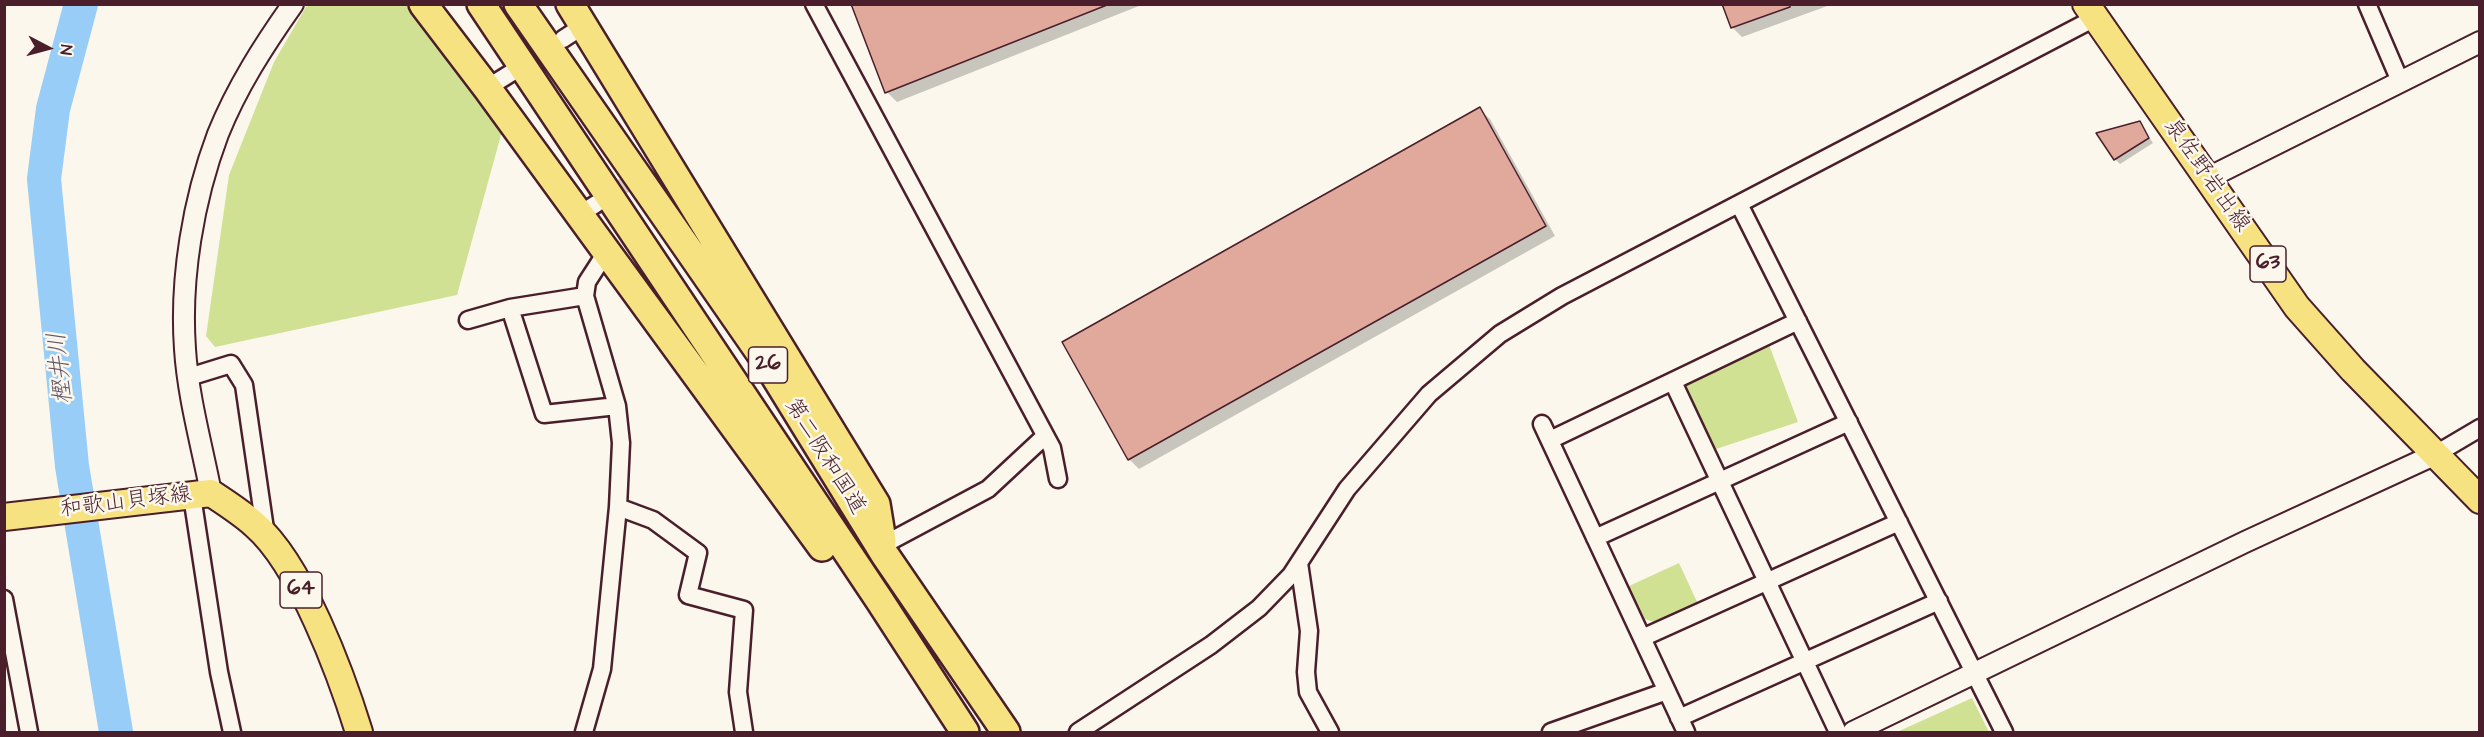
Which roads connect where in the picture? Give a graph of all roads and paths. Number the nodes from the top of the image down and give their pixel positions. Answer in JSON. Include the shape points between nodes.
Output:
{"nodes":[{"id":1,"x":293,"y":4,"type":"edge"},
{"id":2,"x":423,"y":4,"type":"edge"},
{"id":3,"x":481,"y":4,"type":"edge"},
{"id":4,"x":518,"y":4,"type":"edge"},
{"id":5,"x":814,"y":4,"type":"edge"},
{"id":6,"x":2367,"y":4,"type":"edge"},
{"id":7,"x":2090,"y":11,"type":"edge"},
{"id":8,"x":572,"y":23,"type":"edge"},
{"id":9,"x":2480,"y":42,"type":"edge"},
{"id":10,"x":511,"y":73,"type":"dead end"},
{"id":11,"x":2400,"y":81,"type":"junction"},
{"id":12,"x":487,"y":88,"type":"junction"},
{"id":13,"x":2208,"y":178,"type":"junction"},
{"id":14,"x":1739,"y":204,"type":"junction"},
{"id":15,"x":607,"y":251,"type":"junction"},
{"id":16,"x":585,"y":296,"type":"junction"},
{"id":17,"x":510,"y":308,"type":"junction"},
{"id":18,"x":468,"y":320,"type":"dead end"},
{"id":19,"x":1798,"y":321,"type":"junction"},
{"id":20,"x":189,"y":377,"type":"junction"},
{"id":21,"x":1673,"y":382,"type":"junction"},
{"id":22,"x":617,"y":406,"type":"junction"},
{"id":23,"x":1849,"y":422,"type":"junction"},
{"id":24,"x":1542,"y":423,"type":"dead end"},
{"id":25,"x":2480,"y":428,"type":"edge"},
{"id":26,"x":1045,"y":436,"type":"junction"},
{"id":27,"x":1550,"y":441,"type":"junction"},
{"id":28,"x":2436,"y":454,"type":"junction"},
{"id":29,"x":1058,"y":479,"type":"dead end"},
{"id":30,"x":1718,"y":482,"type":"junction"},
{"id":31,"x":202,"y":495,"type":"junction"},
{"id":32,"x":2480,"y":500,"type":"edge"},
{"id":33,"x":618,"y":507,"type":"junction"},
{"id":34,"x":4,"y":518,"type":"edge"},
{"id":35,"x":1899,"y":522,"type":"junction"},
{"id":36,"x":266,"y":537,"type":"junction"},
{"id":37,"x":1596,"y":538,"type":"junction"},
{"id":38,"x":884,"y":550,"type":"junction"},
{"id":39,"x":1299,"y":563,"type":"junction"},
{"id":40,"x":1766,"y":582,"type":"junction"},
{"id":41,"x":4,"y":599,"type":"edge"},
{"id":42,"x":880,"y":601,"type":"junction"},
{"id":43,"x":1939,"y":602,"type":"junction"},
{"id":44,"x":1642,"y":638,"type":"junction"},
{"id":45,"x":1804,"y":662,"type":"junction"},
{"id":46,"x":1975,"y":674,"type":"junction"},
{"id":47,"x":1667,"y":691,"type":"junction"},
{"id":48,"x":1682,"y":725,"type":"edge"},
{"id":49,"x":29,"y":732,"type":"edge"},
{"id":50,"x":232,"y":732,"type":"edge"},
{"id":51,"x":359,"y":732,"type":"edge"},
{"id":52,"x":584,"y":732,"type":"edge"},
{"id":53,"x":744,"y":732,"type":"edge"},
{"id":54,"x":965,"y":732,"type":"edge"},
{"id":55,"x":1006,"y":732,"type":"edge"},
{"id":56,"x":1078,"y":732,"type":"edge"},
{"id":57,"x":1330,"y":732,"type":"edge"},
{"id":58,"x":1551,"y":732,"type":"edge"},
{"id":59,"x":1838,"y":732,"type":"edge"},
{"id":60,"x":1853,"y":732,"type":"edge"},
{"id":61,"x":2004,"y":732,"type":"edge"}],
"edges":[{"from":1,"to":20,"type":"street","via":[[242,84],[218,135],[203,187],[194,220],[186,286],[185,349]]},
{"from":2,"to":12,"type":"highway"},
{"from":3,"to":42,"type":"highway","name":"第二阪和国道","number":"26"},
{"from":4,"to":38,"type":"highway","name":"第二阪和国道","number":"26","via":[[765,360]]},
{"from":5,"to":26,"type":"street"},
{"from":6,"to":11,"type":"street"},
{"from":7,"to":13,"type":"main road","name":"泉佐野岩出線","number":"63"},
{"from":7,"to":14,"type":"street"},
{"from":8,"to":38,"type":"highway","via":[[657,164],[876,504]]},
{"from":9,"to":11,"type":"street"},
{"from":10,"to":12,"type":"street"},
{"from":11,"to":13,"type":"street"},
{"from":12,"to":15,"type":"highway","via":[[588,209]]},
{"from":13,"to":28,"type":"main road","name":"泉佐野岩出線","number":"63","via":[[2297,307]]},
{"from":14,"to":19,"type":"street"},
{"from":14,"to":39,"type":"street","via":[[1562,296],[1500,334],[1429,394],[1347,489]]},
{"from":15,"to":16,"type":"street","via":[[587,282]]},
{"from":15,"to":42,"type":"highway","via":[[830,556]]},
{"from":16,"to":17,"type":"street"},
{"from":16,"to":22,"type":"street"},
{"from":17,"to":18,"type":"street"},
{"from":17,"to":22,"type":"street","via":[[544,414]]},
{"from":19,"to":21,"type":"street"},
{"from":19,"to":23,"type":"street"},
{"from":20,"to":31,"type":"street"},
{"from":20,"to":36,"type":"street","via":[[231,364],[244,385]]},
{"from":21,"to":27,"type":"street"},
{"from":21,"to":30,"type":"street"},
{"from":22,"to":33,"type":"street","via":[[621,443]]},
{"from":23,"to":30,"type":"street"},
{"from":23,"to":35,"type":"street"},
{"from":24,"to":27,"type":"street"},
{"from":25,"to":28,"type":"street"},
{"from":26,"to":29,"type":"street","via":[[1052,448]]},
{"from":26,"to":38,"type":"street","via":[[988,489]]},
{"from":27,"to":37,"type":"street"},
{"from":28,"to":32,"type":"main road","name":"泉佐野岩出線","number":"63"},
{"from":28,"to":46,"type":"street"},
{"from":30,"to":37,"type":"street"},
{"from":30,"to":40,"type":"street"},
{"from":31,"to":34,"type":"main road","name":"和歌山貝塚線"},
{"from":31,"to":36,"type":"main road","name":"和歌山貝塚線","number":"64","via":[[256,526]]},
{"from":31,"to":50,"type":"street","via":[[219,672]]},
{"from":33,"to":52,"type":"street","via":[[602,669]]},
{"from":33,"to":53,"type":"street","via":[[653,520],[698,553],[688,595],[744,610],[738,692]]},
{"from":35,"to":40,"type":"street"},
{"from":35,"to":43,"type":"street"},
{"from":36,"to":51,"type":"main road","name":"和歌山貝塚線","number":"64","via":[[285,561],[305,598]]},
{"from":37,"to":44,"type":"street"},
{"from":38,"to":55,"type":"highway","name":"第二阪和国道","number":"26"},
{"from":39,"to":56,"type":"street","via":[[1259,608],[1211,645]]},
{"from":39,"to":57,"type":"street","via":[[1309,631],[1308,692]]},
{"from":40,"to":44,"type":"street"},
{"from":40,"to":45,"type":"street"},
{"from":41,"to":49,"type":"street"},
{"from":42,"to":54,"type":"highway","name":"第二阪和国道","number":"26"},
{"from":43,"to":45,"type":"street"},
{"from":43,"to":46,"type":"street"},
{"from":44,"to":47,"type":"street"},
{"from":45,"to":48,"type":"street"},
{"from":45,"to":59,"type":"street"},
{"from":46,"to":60,"type":"street"},
{"from":46,"to":61,"type":"street"},
{"from":47,"to":48,"type":"street"},
{"from":47,"to":58,"type":"street"}]}
